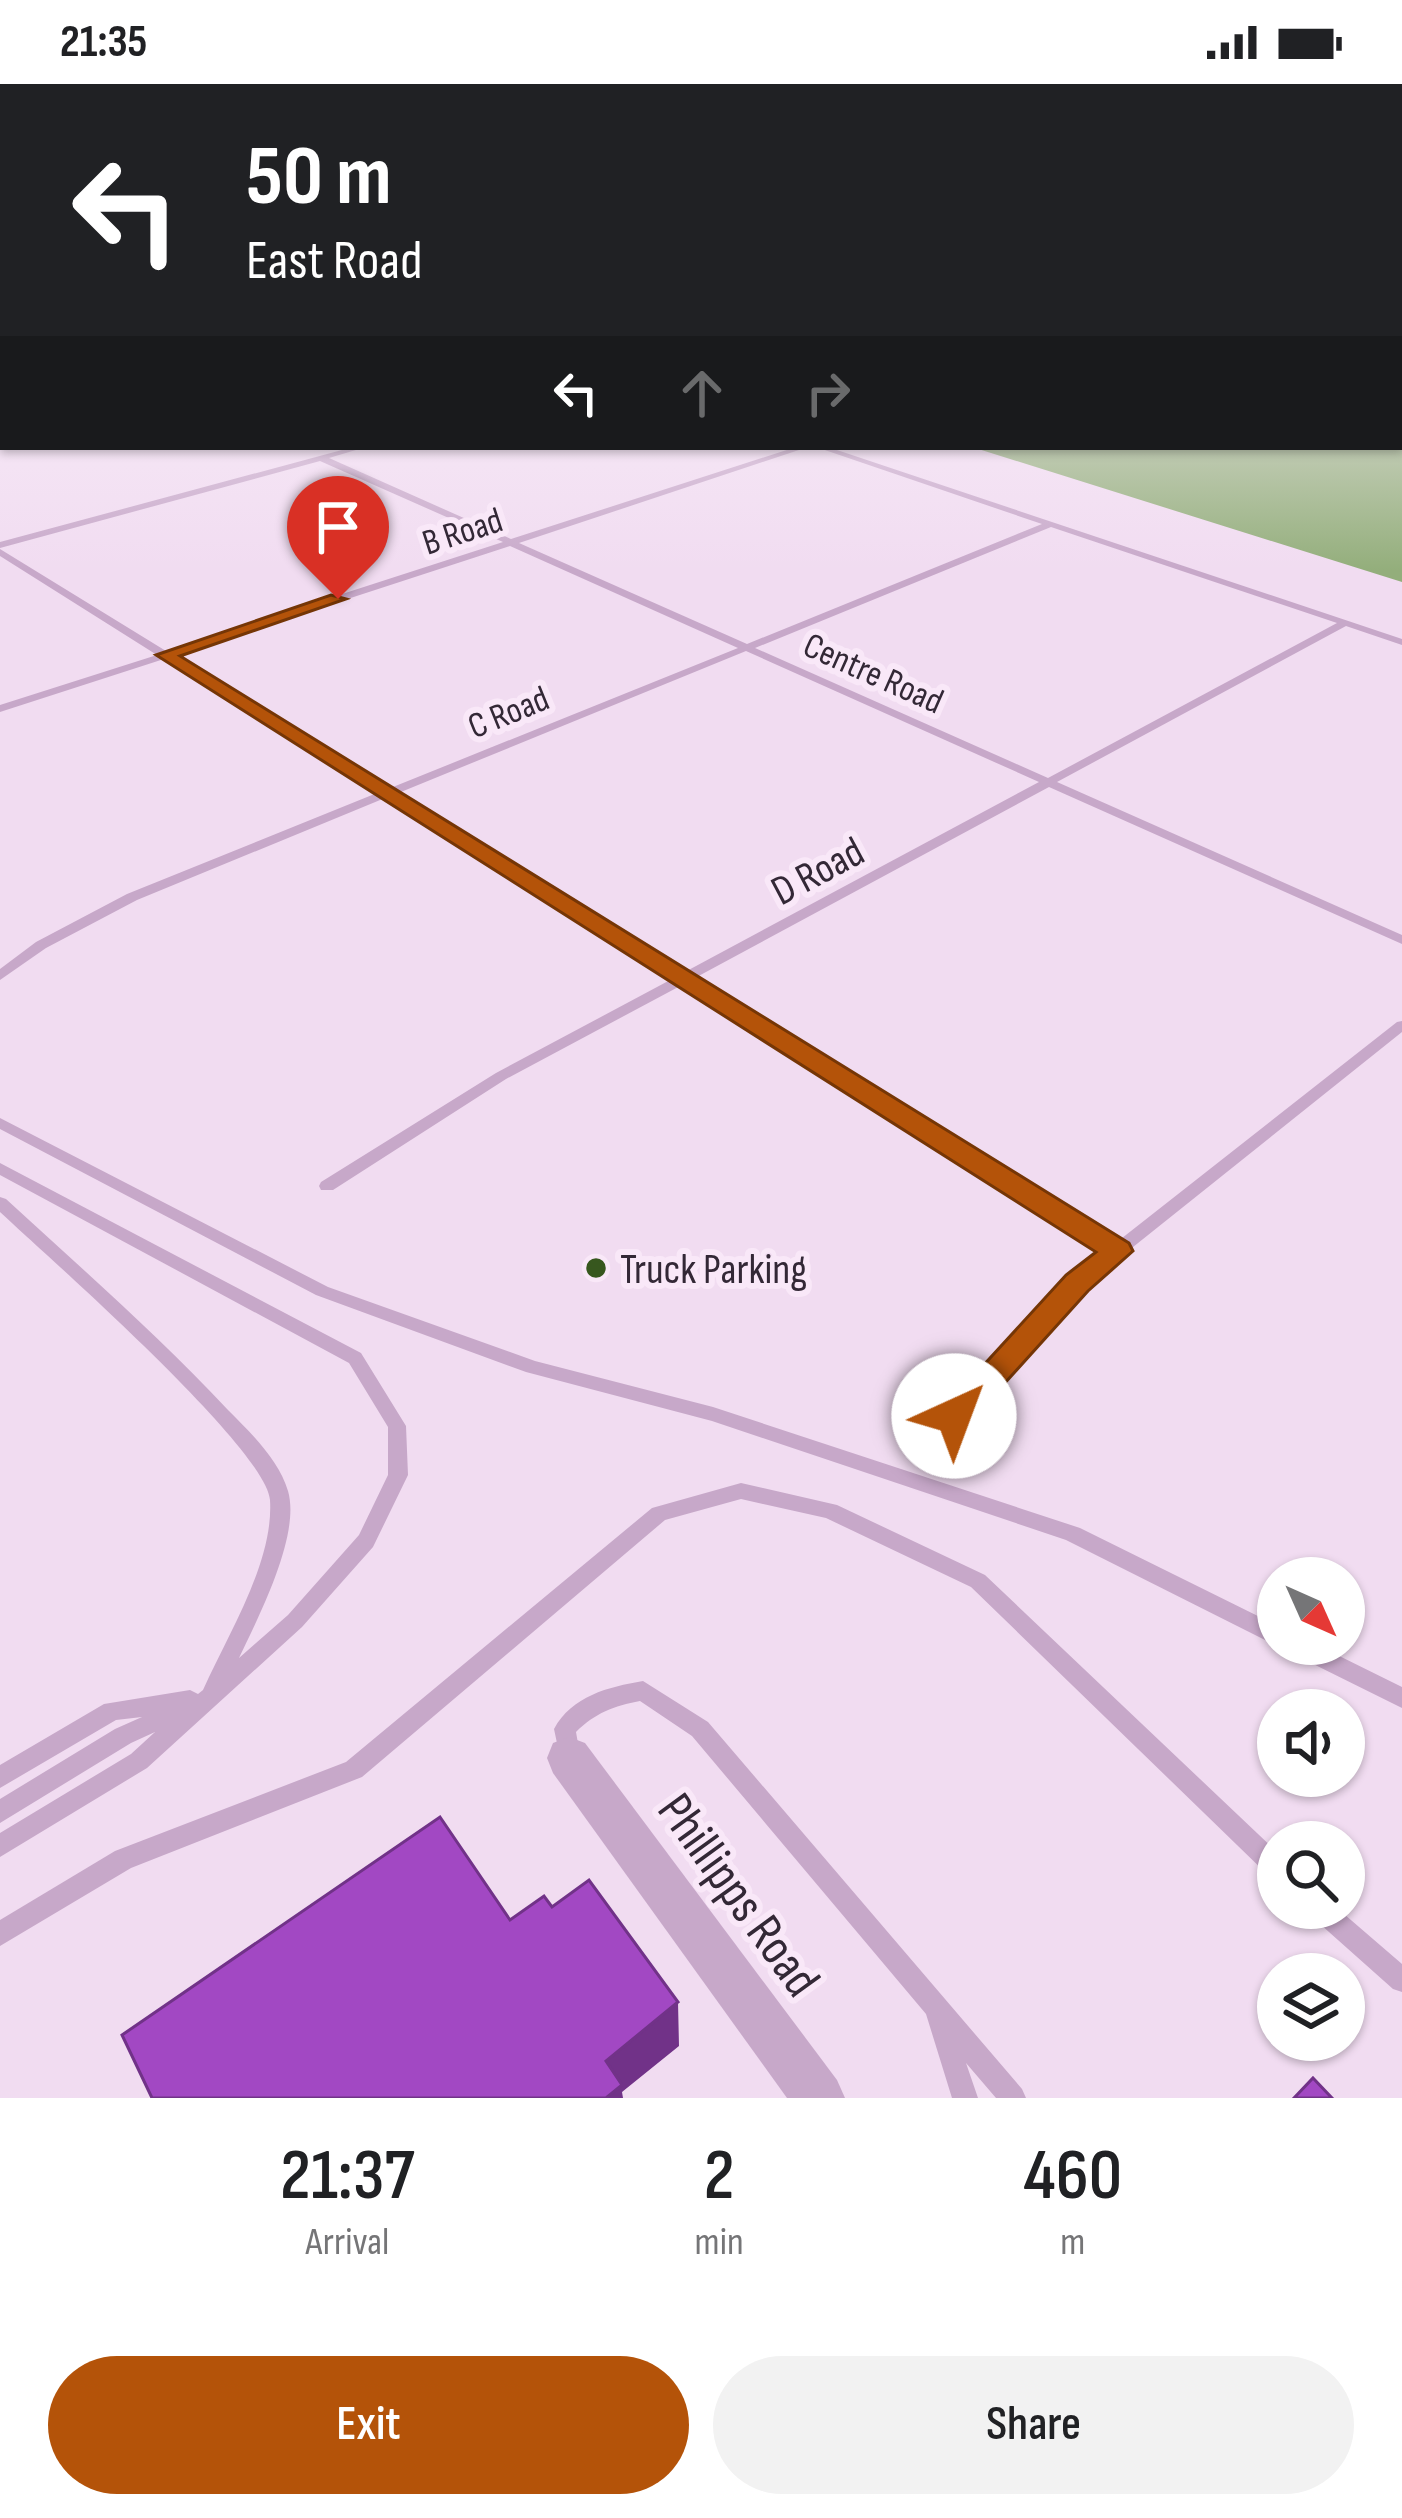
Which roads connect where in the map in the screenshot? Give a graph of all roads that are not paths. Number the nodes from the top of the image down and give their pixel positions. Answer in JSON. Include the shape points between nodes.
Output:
{"nodes":[{"id":1,"x":351,"y":450,"type":"edge"},
{"id":2,"x":795,"y":450,"type":"edge"},
{"id":3,"x":829,"y":450,"type":"edge"},
{"id":4,"x":321,"y":458,"type":"junction"},
{"id":5,"x":1051,"y":524,"type":"junction"},
{"id":6,"x":510,"y":542,"type":"junction"},
{"id":7,"x":0,"y":549,"type":"edge"},
{"id":8,"x":1345,"y":623,"type":"junction"},
{"id":9,"x":1402,"y":642,"type":"edge"},
{"id":10,"x":745,"y":647,"type":"junction"},
{"id":11,"x":165,"y":655,"type":"junction"},
{"id":12,"x":0,"y":709,"type":"edge"},
{"id":13,"x":1050,"y":783,"type":"junction"},
{"id":14,"x":386,"y":793,"type":"junction"},
{"id":15,"x":1402,"y":940,"type":"edge"},
{"id":16,"x":0,"y":976,"type":"edge"},
{"id":17,"x":683,"y":979,"type":"junction"},
{"id":18,"x":1402,"y":1025,"type":"edge"},
{"id":19,"x":0,"y":1123,"type":"edge"},
{"id":20,"x":0,"y":1168,"type":"edge"},
{"id":21,"x":327,"y":1186,"type":"dead end"},
{"id":22,"x":0,"y":1204,"type":"edge"},
{"id":23,"x":1118,"y":1251,"type":"junction"},
{"id":24,"x":954,"y":1416,"type":"dead end"},
{"id":25,"x":1257,"y":1626,"type":"edge"},
{"id":26,"x":1336,"y":1665,"type":"edge"},
{"id":27,"x":211,"y":1696,"type":"junction"},
{"id":28,"x":1402,"y":1698,"type":"edge"},
{"id":29,"x":569,"y":1758,"type":"joint"},
{"id":30,"x":0,"y":1777,"type":"edge"},
{"id":31,"x":0,"y":1812,"type":"edge"},
{"id":32,"x":0,"y":1846,"type":"edge"},
{"id":33,"x":1257,"y":1849,"type":"edge"},
{"id":34,"x":1343,"y":1929,"type":"edge"},
{"id":35,"x":0,"y":1934,"type":"edge"},
{"id":36,"x":1402,"y":1980,"type":"edge"},
{"id":37,"x":934,"y":2005,"type":"junction"},
{"id":38,"x":819,"y":2098,"type":"edge"},
{"id":39,"x":965,"y":2098,"type":"edge"},
{"id":40,"x":1013,"y":2098,"type":"edge"}],
"edges":[{"from":1,"to":4,"type":"lane"},
{"from":2,"to":6,"type":"lane","name":"B Road"},
{"from":3,"to":5,"type":"lane"},
{"from":4,"to":6,"type":"lane","name":"Centre Road"},
{"from":4,"to":7,"type":"lane"},
{"from":5,"to":8,"type":"lane"},
{"from":5,"to":10,"type":"lane","name":"C Road"},
{"from":6,"to":10,"type":"lane","name":"Centre Road"},
{"from":6,"to":11,"type":"lane","name":"B Road"},
{"from":7,"to":11,"type":"lane"},
{"from":8,"to":9,"type":"lane"},
{"from":8,"to":13,"type":"lane","name":"D Road"},
{"from":10,"to":13,"type":"lane","name":"Centre Road"},
{"from":10,"to":14,"type":"lane","name":"C Road"},
{"from":11,"to":12,"type":"lane","name":"B Road"},
{"from":11,"to":14,"type":"lane"},
{"from":13,"to":15,"type":"lane","name":"Centre Road"},
{"from":13,"to":17,"type":"lane","name":"D Road"},
{"from":14,"to":16,"type":"lane","name":"C Road","via":[[132,897]]},
{"from":14,"to":17,"type":"lane"},
{"from":17,"to":21,"type":"lane","name":"D Road","via":[[501,1076]]},
{"from":17,"to":23,"type":"lane"},
{"from":18,"to":23,"type":"lane"},
{"from":19,"to":25,"type":"lane","via":[[322,1291],[532,1367],[713,1414],[1073,1534]]},
{"from":20,"to":27,"type":"lane","via":[[355,1358],[397,1426],[398,1475],[366,1541],[295,1621]]},
{"from":22,"to":27,"type":"lane","via":[[245,1437],[279,1491],[275,1546]]},
{"from":23,"to":24,"type":"lane","via":[[1077,1283]]},
{"from":26,"to":28,"type":"lane"},
{"from":27,"to":30,"type":"lane","via":[[112,1712]]},
{"from":27,"to":31,"type":"lane","via":[[123,1736]]},
{"from":27,"to":32,"type":"lane","via":[[139,1761]]},
{"from":29,"to":37,"type":"lane","via":[[566,1729],[581,1708],[611,1696],[643,1691],[700,1729]]},
{"from":29,"to":38,"type":"street","name":"Phillipps Road"},
{"from":33,"to":35,"type":"lane","via":[[978,1581],[830,1511],[741,1491],[659,1514],[353,1770],[122,1859]]},
{"from":34,"to":36,"type":"lane"},
{"from":37,"to":39,"type":"lane"},
{"from":37,"to":40,"type":"lane"}]}
